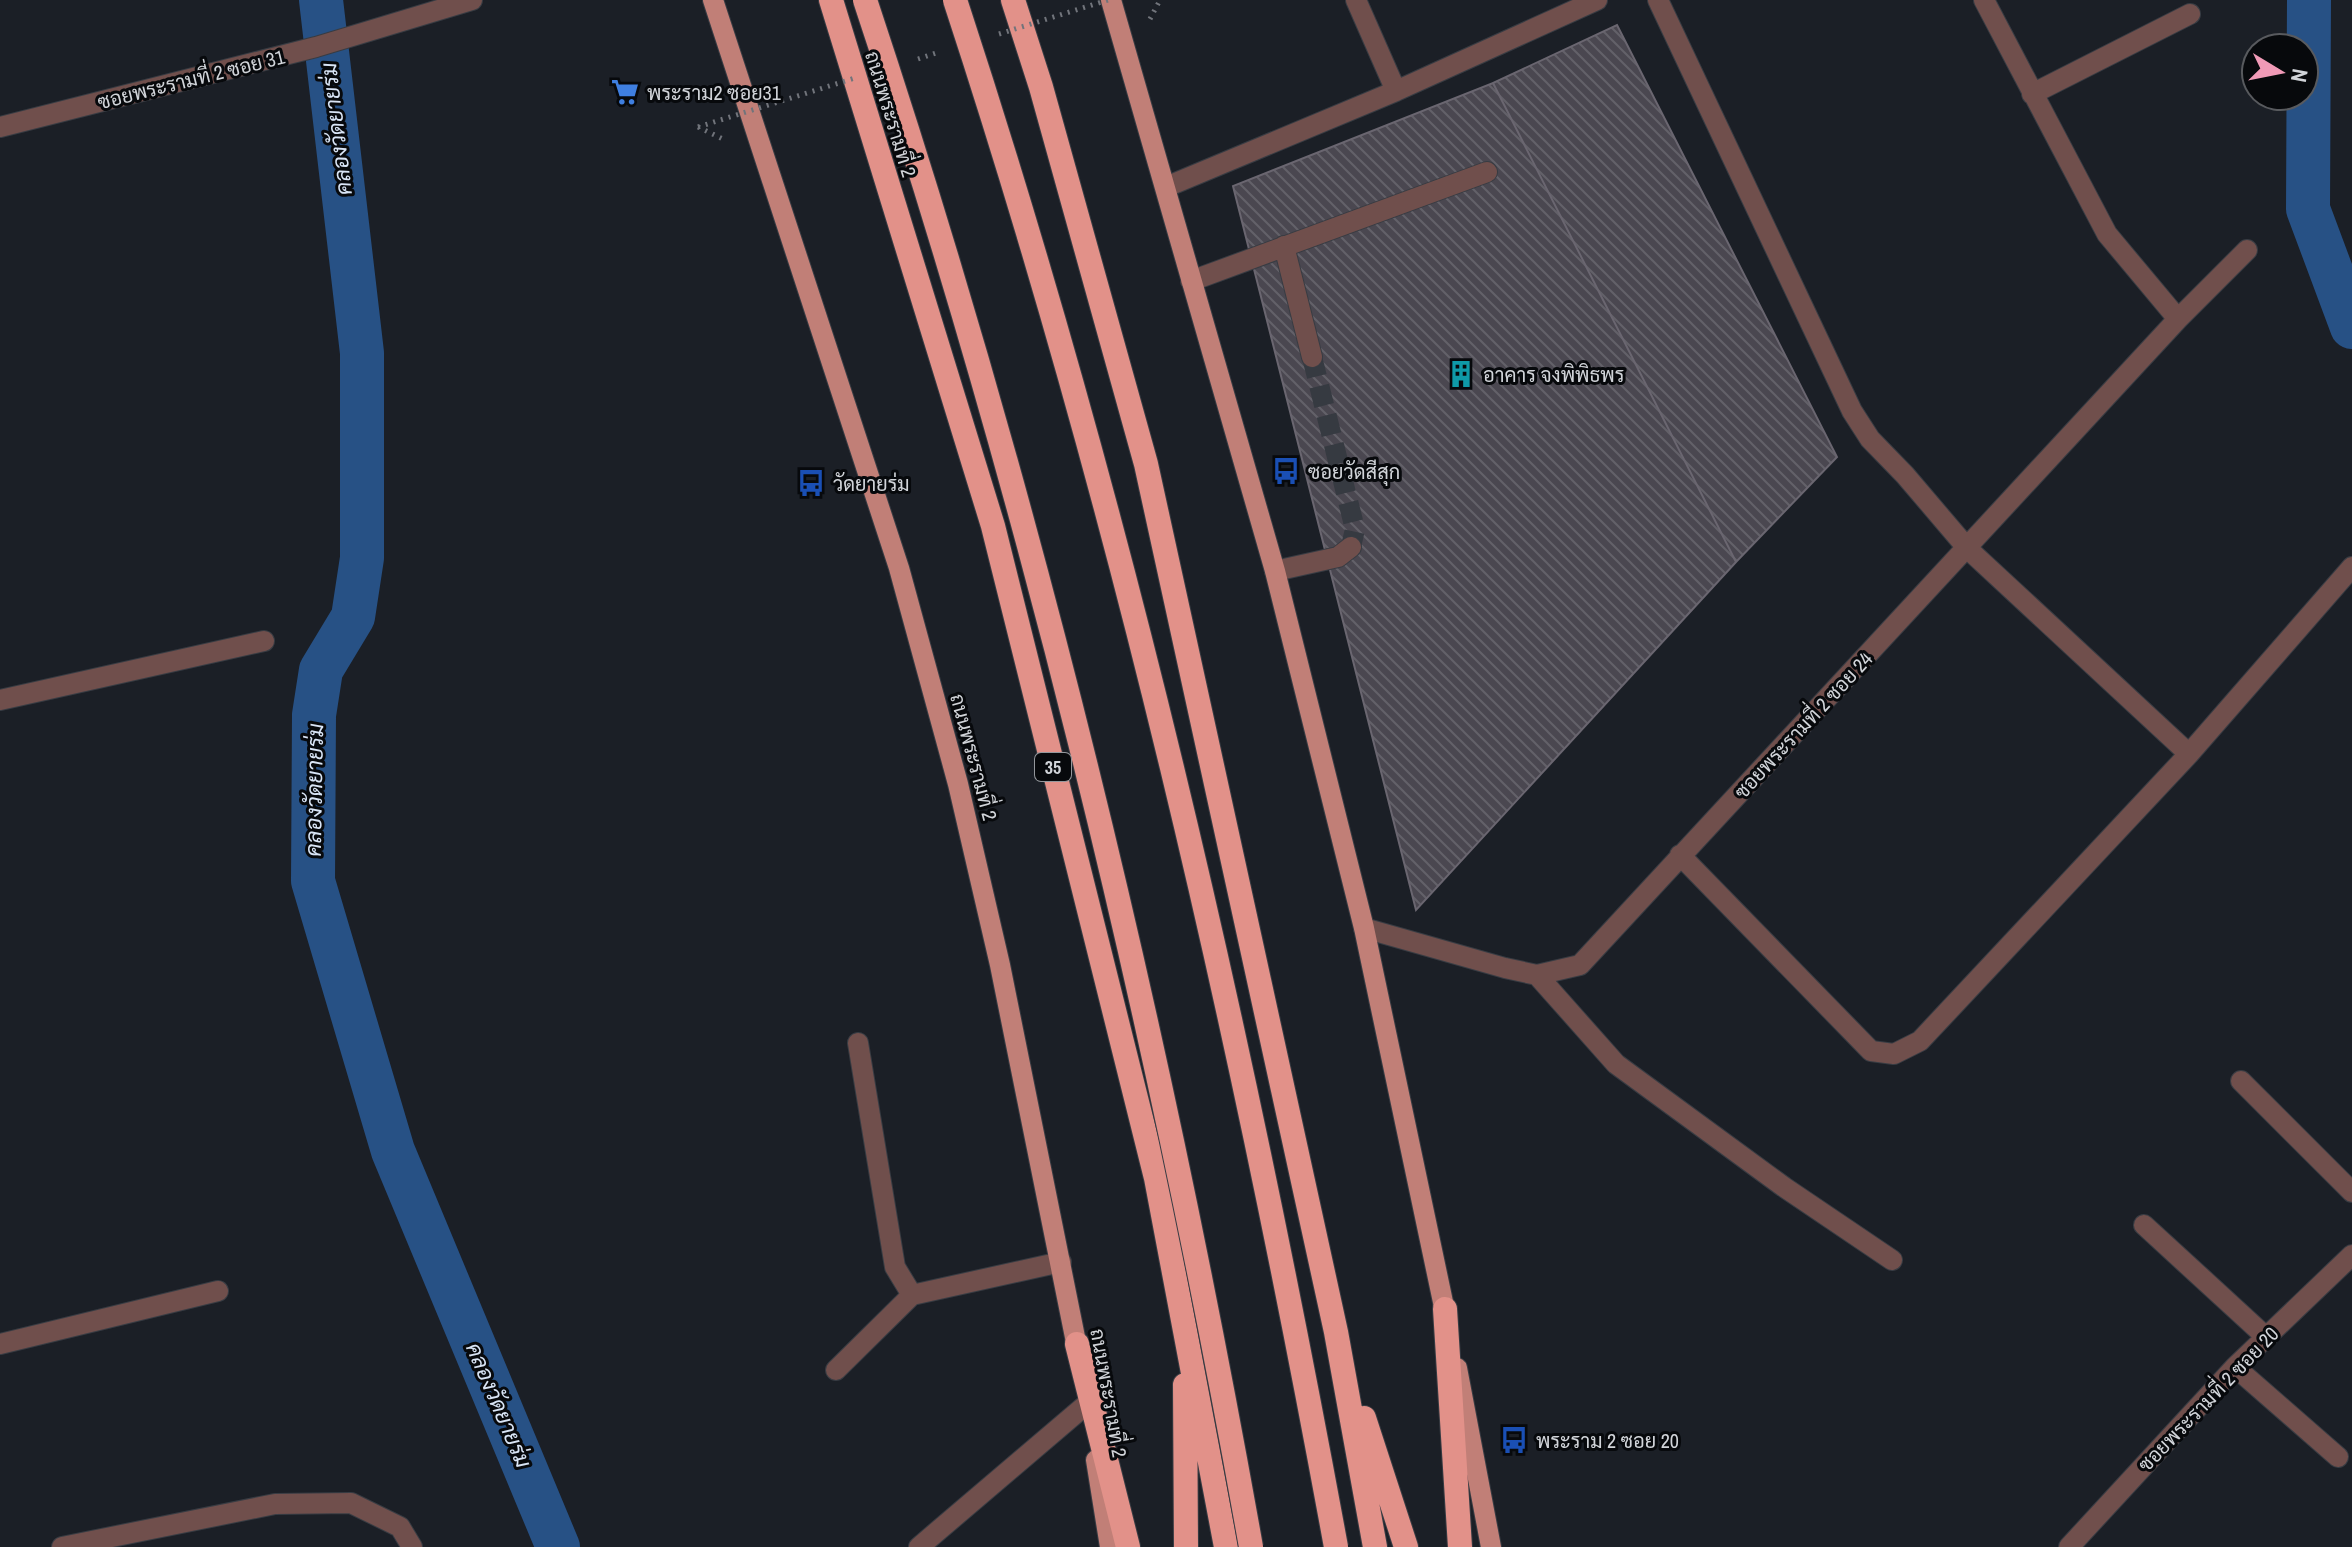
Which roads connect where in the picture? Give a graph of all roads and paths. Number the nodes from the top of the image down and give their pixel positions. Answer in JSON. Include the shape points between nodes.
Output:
{"nodes":[{"id":1,"x":472,"y":0,"type":"edge"},
{"id":2,"x":713,"y":0,"type":"edge"},
{"id":3,"x":831,"y":0,"type":"edge"},
{"id":4,"x":865,"y":0,"type":"edge"},
{"id":5,"x":955,"y":0,"type":"edge"},
{"id":6,"x":1013,"y":0,"type":"edge"},
{"id":7,"x":1111,"y":0,"type":"edge"},
{"id":8,"x":1356,"y":0,"type":"edge"},
{"id":9,"x":1597,"y":0,"type":"edge"},
{"id":10,"x":1658,"y":0,"type":"edge"},
{"id":11,"x":1984,"y":0,"type":"edge"},
{"id":12,"x":2190,"y":14,"type":"dead end"},
{"id":13,"x":1396,"y":91,"type":"junction"},
{"id":14,"x":2032,"y":94,"type":"junction"},
{"id":15,"x":0,"y":127,"type":"edge"},
{"id":16,"x":1487,"y":172,"type":"dead end"},
{"id":17,"x":1166,"y":187,"type":"junction"},
{"id":18,"x":1284,"y":246,"type":"junction"},
{"id":19,"x":2247,"y":250,"type":"dead end"},
{"id":20,"x":1191,"y":281,"type":"junction"},
{"id":21,"x":2178,"y":319,"type":"junction"},
{"id":22,"x":1312,"y":357,"type":"tunnel mouth"},
{"id":23,"x":1351,"y":547,"type":"dead end"},
{"id":24,"x":1968,"y":549,"type":"junction"},
{"id":25,"x":2352,"y":567,"type":"edge"},
{"id":26,"x":1275,"y":571,"type":"junction"},
{"id":27,"x":264,"y":641,"type":"dead end"},
{"id":28,"x":0,"y":700,"type":"edge"},
{"id":29,"x":2189,"y":754,"type":"junction"},
{"id":30,"x":1680,"y":855,"type":"junction"},
{"id":31,"x":1364,"y":928,"type":"junction"},
{"id":32,"x":1537,"y":975,"type":"junction"},
{"id":33,"x":858,"y":1043,"type":"dead end"},
{"id":34,"x":2241,"y":1081,"type":"dead end"},
{"id":35,"x":2352,"y":1192,"type":"edge"},
{"id":36,"x":2144,"y":1225,"type":"dead end"},
{"id":37,"x":2352,"y":1255,"type":"edge"},
{"id":38,"x":1892,"y":1260,"type":"dead end"},
{"id":39,"x":1061,"y":1262,"type":"junction"},
{"id":40,"x":218,"y":1291,"type":"dead end"},
{"id":41,"x":912,"y":1295,"type":"junction"},
{"id":42,"x":1445,"y":1309,"type":"junction"},
{"id":43,"x":1185,"y":1327,"type":"junction"},
{"id":44,"x":1336,"y":1332,"type":"junction"},
{"id":45,"x":2266,"y":1337,"type":"junction"},
{"id":46,"x":0,"y":1344,"type":"edge"},
{"id":47,"x":1077,"y":1344,"type":"junction"},
{"id":48,"x":2235,"y":1367,"type":"junction"},
{"id":49,"x":836,"y":1370,"type":"dead end"},
{"id":50,"x":1088,"y":1403,"type":"junction"},
{"id":51,"x":2338,"y":1457,"type":"dead end"},
{"id":52,"x":152,"y":1538,"type":"edge"},
{"id":53,"x":62,"y":1547,"type":"edge"},
{"id":54,"x":412,"y":1547,"type":"edge"},
{"id":55,"x":919,"y":1547,"type":"edge"},
{"id":56,"x":1110,"y":1547,"type":"edge"},
{"id":57,"x":1128,"y":1547,"type":"edge"},
{"id":58,"x":1186,"y":1547,"type":"edge"},
{"id":59,"x":1226,"y":1547,"type":"edge"},
{"id":60,"x":1251,"y":1547,"type":"edge"},
{"id":61,"x":1336,"y":1547,"type":"edge"},
{"id":62,"x":1375,"y":1547,"type":"edge"},
{"id":63,"x":1406,"y":1547,"type":"edge"},
{"id":64,"x":1460,"y":1547,"type":"edge"},
{"id":65,"x":1491,"y":1547,"type":"edge"},
{"id":66,"x":2069,"y":1547,"type":"edge"}],
"edges":[{"from":1,"to":15,"type":"street","name":"ซอยพระรามที่ 2 ซอย 31","via":[[316,47]]},
{"from":2,"to":39,"type":"main road","name":"ถนนพระรามที่ 2","via":[[899,568],[958,784]]},
{"from":3,"to":43,"type":"highway","name":"ถนนพระรามที่ 2","number":"35","via":[[993,526],[1156,1178]]},
{"from":4,"to":60,"type":"highway","bridge":true,"via":[[993,418],[1094,798],[1178,1168]]},
{"from":5,"to":61,"type":"highway","bridge":true,"via":[[1132,605],[1258,1142]]},
{"from":6,"to":44,"type":"highway","via":[[1146,464]]},
{"from":7,"to":17,"type":"main road"},
{"from":8,"to":13,"type":"street"},
{"from":9,"to":13,"type":"street"},
{"from":10,"to":24,"type":"street","via":[[1852,411],[1870,439]]},
{"from":11,"to":14,"type":"street"},
{"from":12,"to":14,"type":"street"},
{"from":13,"to":17,"type":"street"},
{"from":14,"to":21,"type":"street","via":[[2107,234]]},
{"from":16,"to":18,"type":"street"},
{"from":17,"to":20,"type":"main road"},
{"from":18,"to":20,"type":"street"},
{"from":18,"to":22,"type":"street"},
{"from":19,"to":21,"type":"street","name":"ซอยพระรามที่ 2 ซอย 24"},
{"from":20,"to":26,"type":"main road"},
{"from":21,"to":24,"type":"street","name":"ซอยพระรามที่ 2 ซอย 24"},
{"from":23,"to":26,"type":"street","via":[[1338,557]]},
{"from":24,"to":29,"type":"street"},
{"from":24,"to":30,"type":"street","name":"ซอยพระรามที่ 2 ซอย 24"},
{"from":25,"to":29,"type":"street"},
{"from":26,"to":31,"type":"main road"},
{"from":27,"to":28,"type":"street"},
{"from":29,"to":30,"type":"street","via":[[1920,1041],[1894,1054],[1871,1051]]},
{"from":30,"to":32,"type":"street","name":"ซอยพระรามที่ 2 ซอย 24","via":[[1580,965]]},
{"from":31,"to":32,"type":"street","name":"ซอยพระรามที่ 2 ซอย 24"},
{"from":31,"to":42,"type":"main road"},
{"from":32,"to":38,"type":"street","via":[[1616,1064]]},
{"from":33,"to":41,"type":"street","via":[[895,1267]]},
{"from":34,"to":35,"type":"street"},
{"from":36,"to":45,"type":"street"},
{"from":37,"to":45,"type":"street","name":"ซอยพระรามที่ 2 ซอย 20"},
{"from":39,"to":41,"type":"street"},
{"from":39,"to":47,"type":"main road","name":"ถนนพระรามที่ 2"},
{"from":40,"to":46,"type":"street"},
{"from":41,"to":49,"type":"street"},
{"from":42,"to":64,"type":"highway"},
{"from":42,"to":65,"type":"main road"},
{"from":43,"to":58,"type":"highway"},
{"from":43,"to":59,"type":"highway","name":"ถนนพระรามที่ 2","number":"35"},
{"from":44,"to":62,"type":"highway"},
{"from":44,"to":63,"type":"highway"},
{"from":45,"to":48,"type":"street","name":"ซอยพระรามที่ 2 ซอย 20"},
{"from":47,"to":50,"type":"main road","name":"ถนนพระรามที่ 2"},
{"from":47,"to":57,"type":"highway"},
{"from":48,"to":51,"type":"street"},
{"from":48,"to":66,"type":"street","name":"ซอยพระรามที่ 2 ซอย 20"},
{"from":50,"to":55,"type":"street"},
{"from":50,"to":56,"type":"main road","name":"ถนนพระรามที่ 2"},
{"from":52,"to":53,"type":"street"},
{"from":52,"to":54,"type":"street","via":[[275,1504],[351,1503],[400,1527]]}]}
